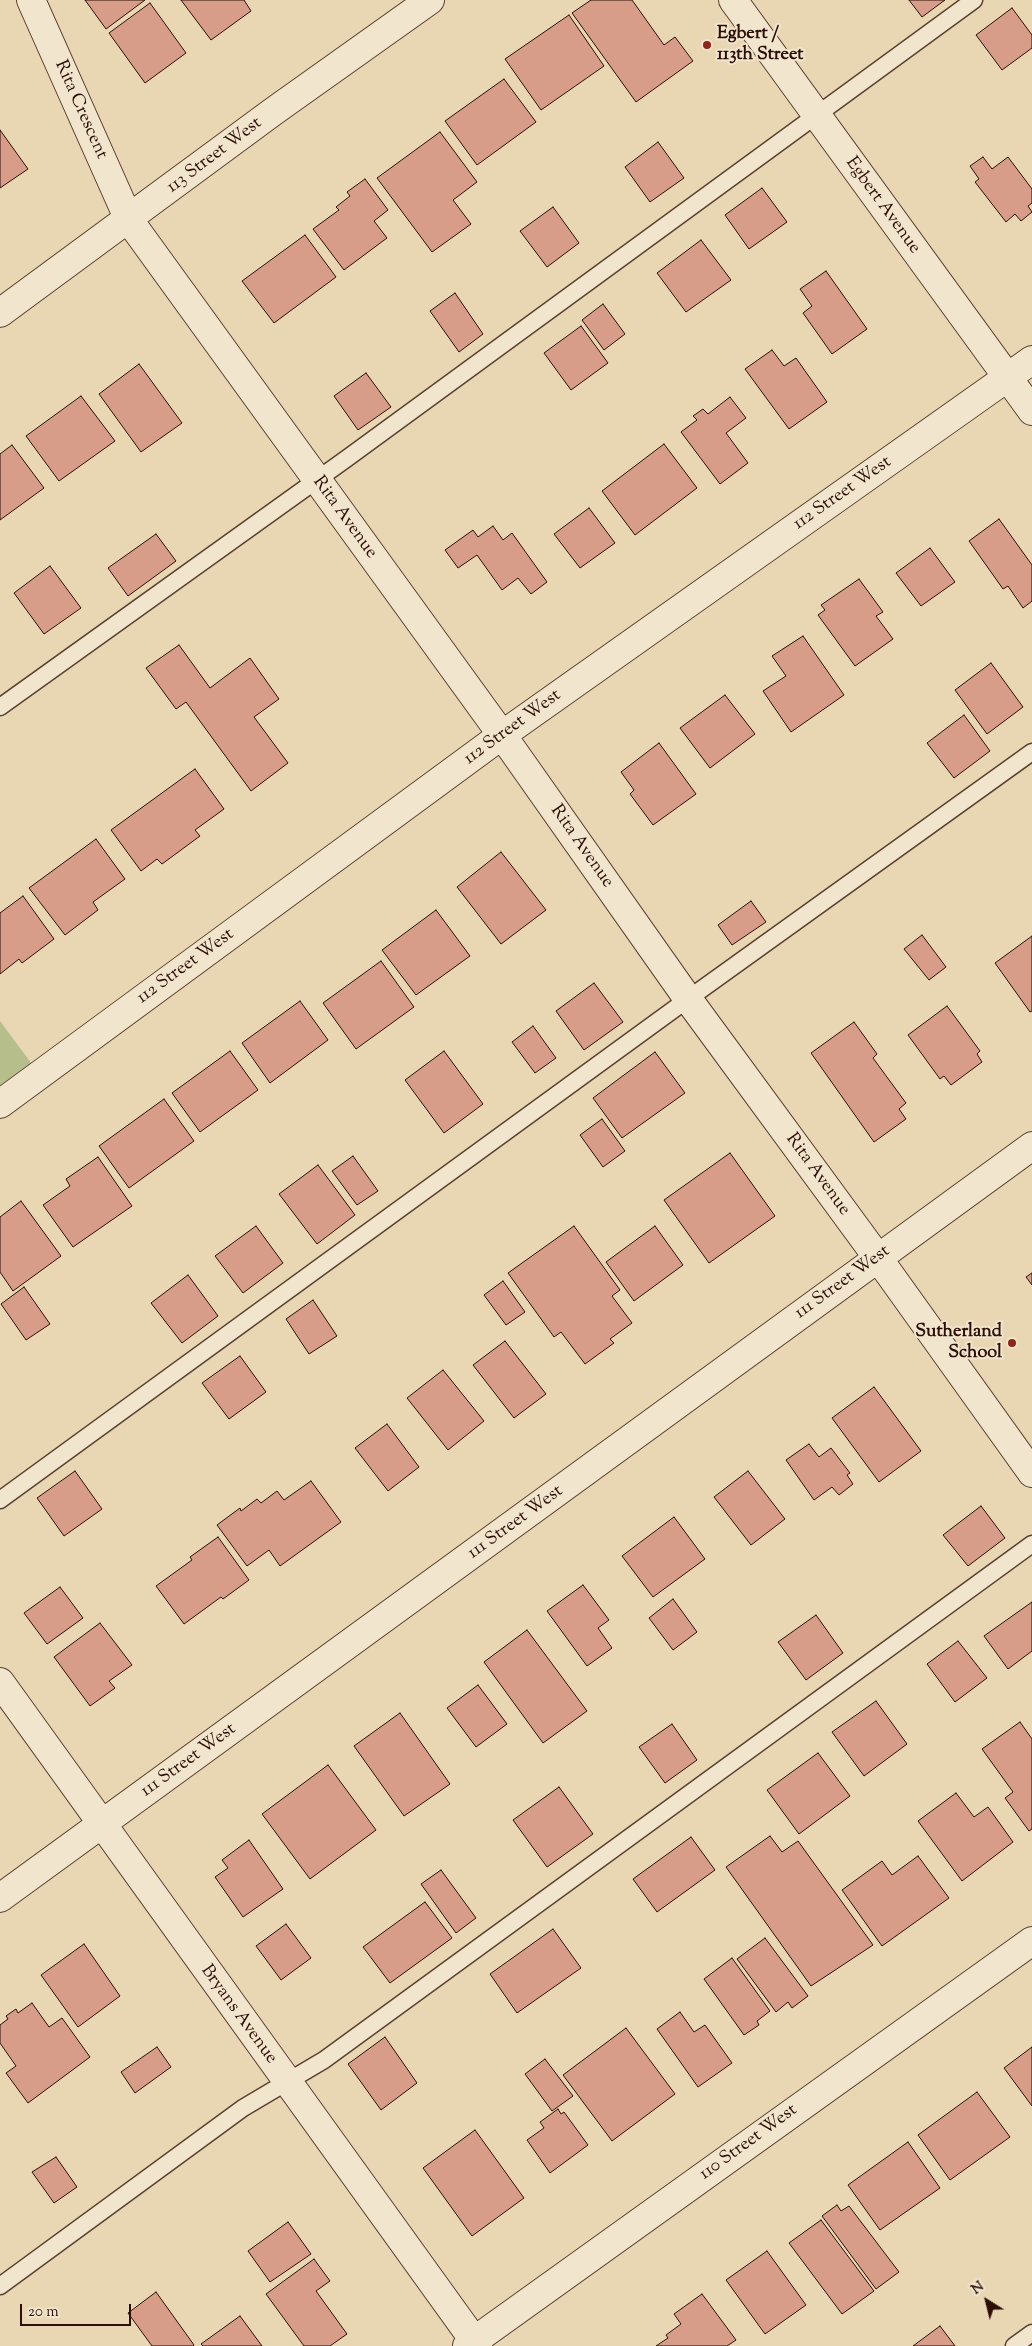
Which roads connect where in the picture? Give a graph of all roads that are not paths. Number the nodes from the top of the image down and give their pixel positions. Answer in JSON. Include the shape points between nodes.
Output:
{"nodes":[{"id":1,"x":31,"y":0,"type":"edge"},
{"id":2,"x":430,"y":0,"type":"edge"},
{"id":3,"x":733,"y":0,"type":"edge"},
{"id":4,"x":974,"y":0,"type":"edge"},
{"id":5,"x":815,"y":114,"type":"junction"},
{"id":6,"x":129,"y":220,"type":"junction"},
{"id":7,"x":0,"y":313,"type":"edge"},
{"id":8,"x":1032,"y":360,"type":"edge"},
{"id":9,"x":1007,"y":378,"type":"junction"},
{"id":10,"x":1032,"y":411,"type":"edge"},
{"id":11,"x":316,"y":480,"type":"junction"},
{"id":12,"x":0,"y":707,"type":"edge"},
{"id":13,"x":502,"y":736,"type":"junction"},
{"id":14,"x":1032,"y":752,"type":"edge"},
{"id":15,"x":688,"y":999,"type":"junction"},
{"id":16,"x":0,"y":1104,"type":"edge"},
{"id":17,"x":1032,"y":1146,"type":"edge"},
{"id":18,"x":878,"y":1258,"type":"junction"},
{"id":19,"x":1032,"y":1474,"type":"edge"},
{"id":20,"x":0,"y":1500,"type":"edge"},
{"id":21,"x":1032,"y":1544,"type":"edge"},
{"id":22,"x":0,"y":1682,"type":"edge"},
{"id":23,"x":102,"y":1824,"type":"junction"},
{"id":24,"x":0,"y":1898,"type":"edge"},
{"id":25,"x":1032,"y":1941,"type":"edge"},
{"id":26,"x":286,"y":2081,"type":"junction"},
{"id":27,"x":0,"y":2286,"type":"edge"},
{"id":28,"x":1032,"y":2333,"type":"edge"},
{"id":29,"x":473,"y":2344,"type":"edge"},
{"id":30,"x":1014,"y":2346,"type":"edge"}],
"edges":[{"from":1,"to":6,"type":"street","name":"Rita Crescent"},
{"from":2,"to":6,"type":"street","name":"113 Street West"},
{"from":3,"to":5,"type":"street","name":"Egbert Avenue"},
{"from":4,"to":5,"type":"lane"},
{"from":5,"to":9,"type":"street","name":"Egbert Avenue"},
{"from":5,"to":11,"type":"lane"},
{"from":6,"to":7,"type":"street","name":"113 Street West"},
{"from":6,"to":11,"type":"street","name":"Rita Avenue"},
{"from":8,"to":9,"type":"street","name":"112 Street West"},
{"from":9,"to":10,"type":"street","name":"Egbert Avenue"},
{"from":9,"to":13,"type":"street","name":"112 Street West"},
{"from":11,"to":12,"type":"lane"},
{"from":11,"to":13,"type":"street","name":"Rita Avenue"},
{"from":13,"to":15,"type":"street","name":"Rita Avenue"},
{"from":13,"to":16,"type":"street","name":"112 Street West"},
{"from":14,"to":15,"type":"lane"},
{"from":15,"to":18,"type":"street","name":"Rita Avenue"},
{"from":15,"to":20,"type":"lane"},
{"from":17,"to":18,"type":"street","name":"111 Street West"},
{"from":18,"to":19,"type":"street","name":"Rita Avenue"},
{"from":18,"to":23,"type":"street","name":"111 Street West"},
{"from":21,"to":26,"type":"lane","via":[[324,2060]]},
{"from":22,"to":23,"type":"street","name":"Bryans Avenue"},
{"from":23,"to":24,"type":"street","name":"111 Street West"},
{"from":23,"to":26,"type":"street","name":"Bryans Avenue"},
{"from":25,"to":29,"type":"street","name":"110 Street West"},
{"from":26,"to":27,"type":"lane","via":[[243,2108]]},
{"from":26,"to":29,"type":"street","name":"Bryans Avenue"},
{"from":28,"to":30,"type":"lane"}]}
